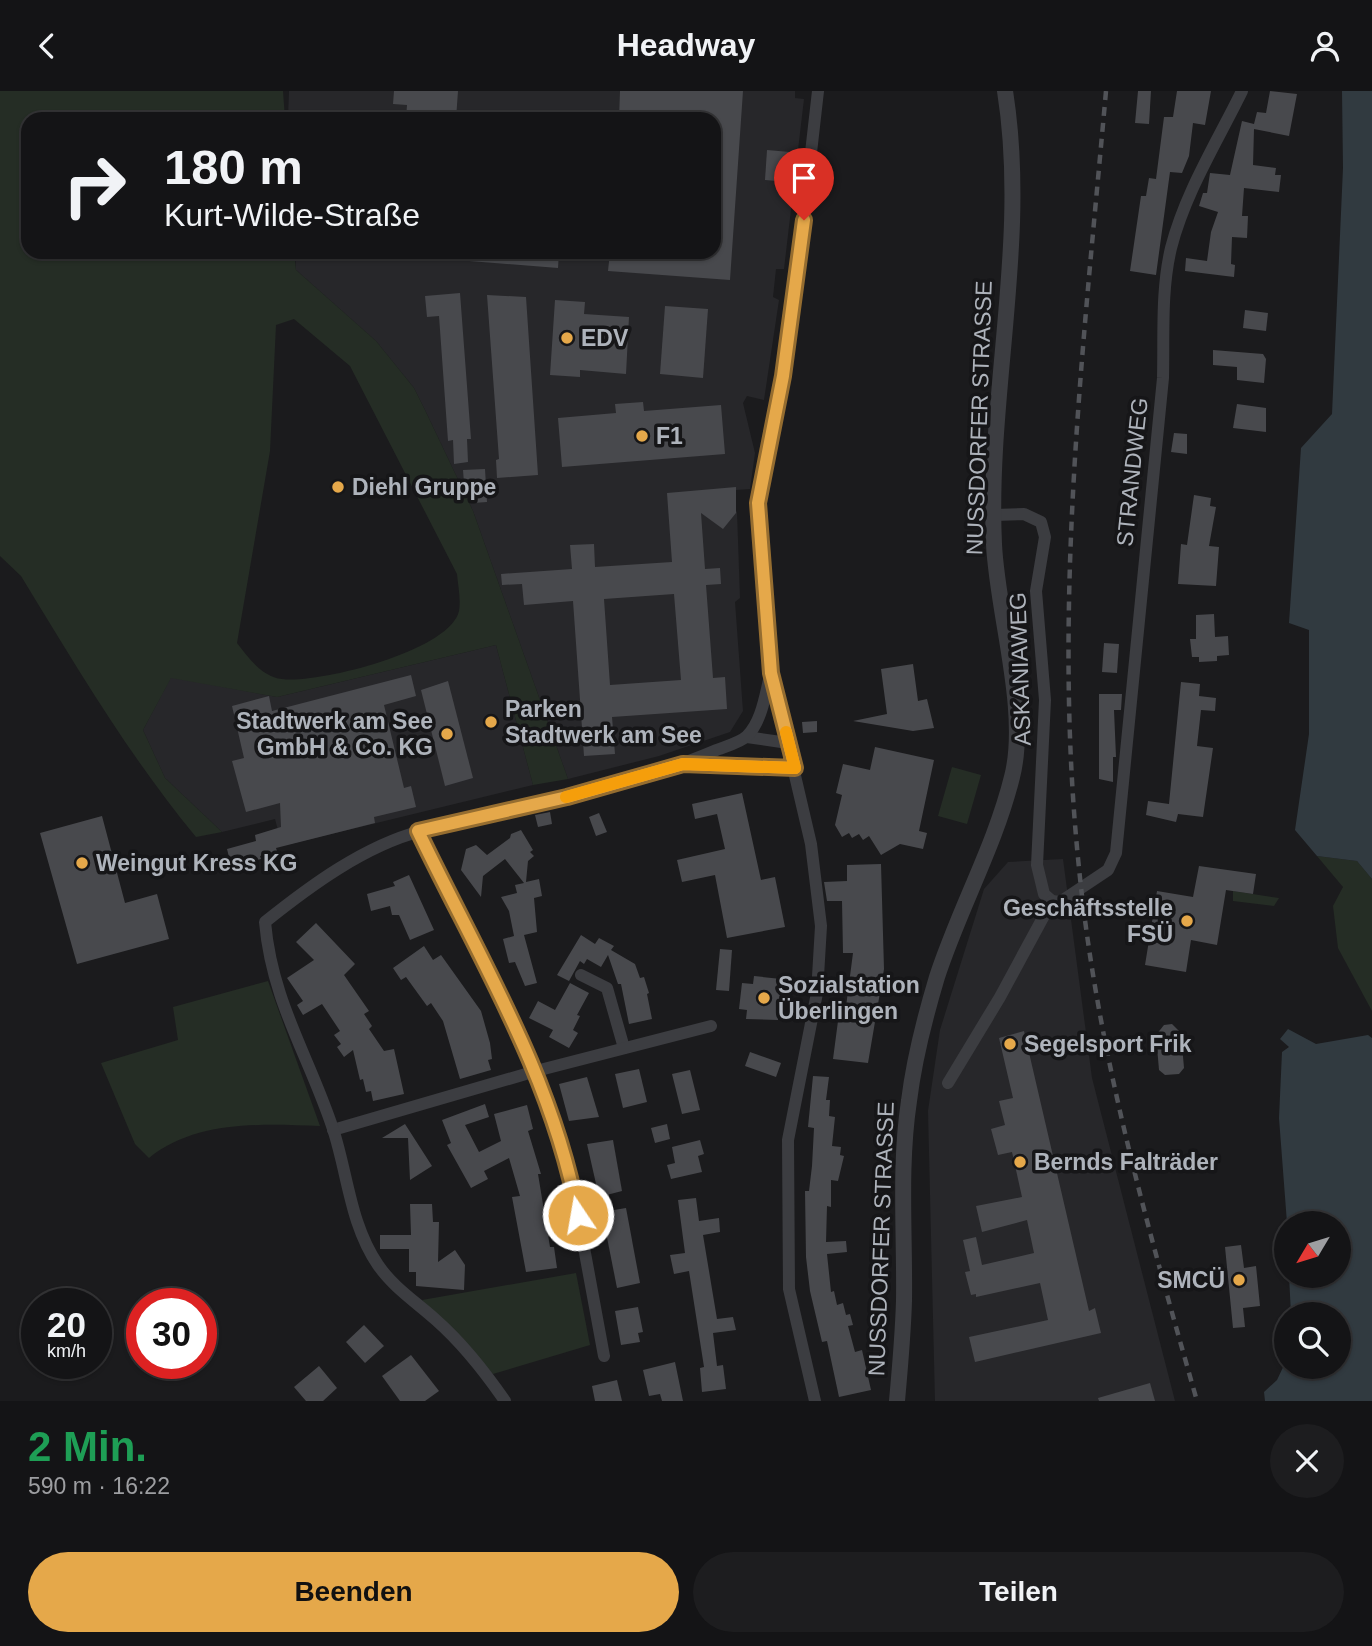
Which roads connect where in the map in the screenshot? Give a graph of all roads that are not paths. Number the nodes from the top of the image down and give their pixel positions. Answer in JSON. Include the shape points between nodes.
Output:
{"nodes":[{"id":1,"x":817,"y":91,"type":"edge"},
{"id":2,"x":1006,"y":91,"type":"edge"},
{"id":3,"x":1242,"y":91,"type":"edge"},
{"id":4,"x":994,"y":515,"type":"junction"},
{"id":5,"x":771,"y":673,"type":"junction"},
{"id":6,"x":747,"y":737,"type":"junction"},
{"id":7,"x":788,"y":743,"type":"junction"},
{"id":8,"x":683,"y":764,"type":"junction"},
{"id":9,"x":795,"y":768,"type":"junction"},
{"id":10,"x":418,"y":831,"type":"junction"},
{"id":11,"x":1052,"y":901,"type":"junction"},
{"id":12,"x":581,"y":975,"type":"dead end"},
{"id":13,"x":711,"y":1026,"type":"dead end"},
{"id":14,"x":624,"y":1048,"type":"junction"},
{"id":15,"x":536,"y":1070,"type":"junction"},
{"id":16,"x":948,"y":1083,"type":"dead end"},
{"id":17,"x":334,"y":1130,"type":"junction"},
{"id":18,"x":604,"y":1356,"type":"dead end"},
{"id":19,"x":505,"y":1401,"type":"edge"},
{"id":20,"x":815,"y":1401,"type":"edge"},
{"id":21,"x":897,"y":1401,"type":"edge"}],
"edges":[{"from":1,"to":5,"type":"street","via":[[795,293],[758,503]]},
{"from":2,"to":4,"type":"street","name":"NUSSDORFER STRASSE","via":[[1013,189]]},
{"from":3,"to":11,"type":"street","name":"STRANDWEG","via":[[1182,214],[1171,250],[1151,505],[1115,853],[1108,870],[1072,896]]},
{"from":4,"to":11,"type":"street","name":"ASKANIAWEG","via":[[1024,514],[1041,521],[1045,537],[1036,591],[1045,700],[1037,865],[1044,894]]},
{"from":4,"to":21,"type":"street","name":"NUSSDORFER STRASSE","via":[[997,583],[1015,724],[1013,773],[937,976],[909,1099]]},
{"from":5,"to":6,"type":"street","via":[[760,715]]},
{"from":5,"to":7,"type":"street"},
{"from":6,"to":7,"type":"street"},
{"from":6,"to":8,"type":"street"},
{"from":7,"to":9,"type":"street"},
{"from":8,"to":9,"type":"street"},
{"from":8,"to":10,"type":"street","via":[[567,797]]},
{"from":9,"to":20,"type":"street","via":[[821,926],[817,993],[788,1140],[789,1289]]},
{"from":10,"to":15,"type":"street"},
{"from":10,"to":17,"type":"street","via":[[359,857],[265,922],[268,962]]},
{"from":11,"to":16,"type":"street"},
{"from":12,"to":14,"type":"street","via":[[607,988]]},
{"from":13,"to":14,"type":"street"},
{"from":14,"to":15,"type":"street"},
{"from":15,"to":17,"type":"street"},
{"from":15,"to":18,"type":"street","via":[[573,1188]]},
{"from":17,"to":19,"type":"street","via":[[356,1222],[378,1265],[403,1294],[461,1345]]}]}
